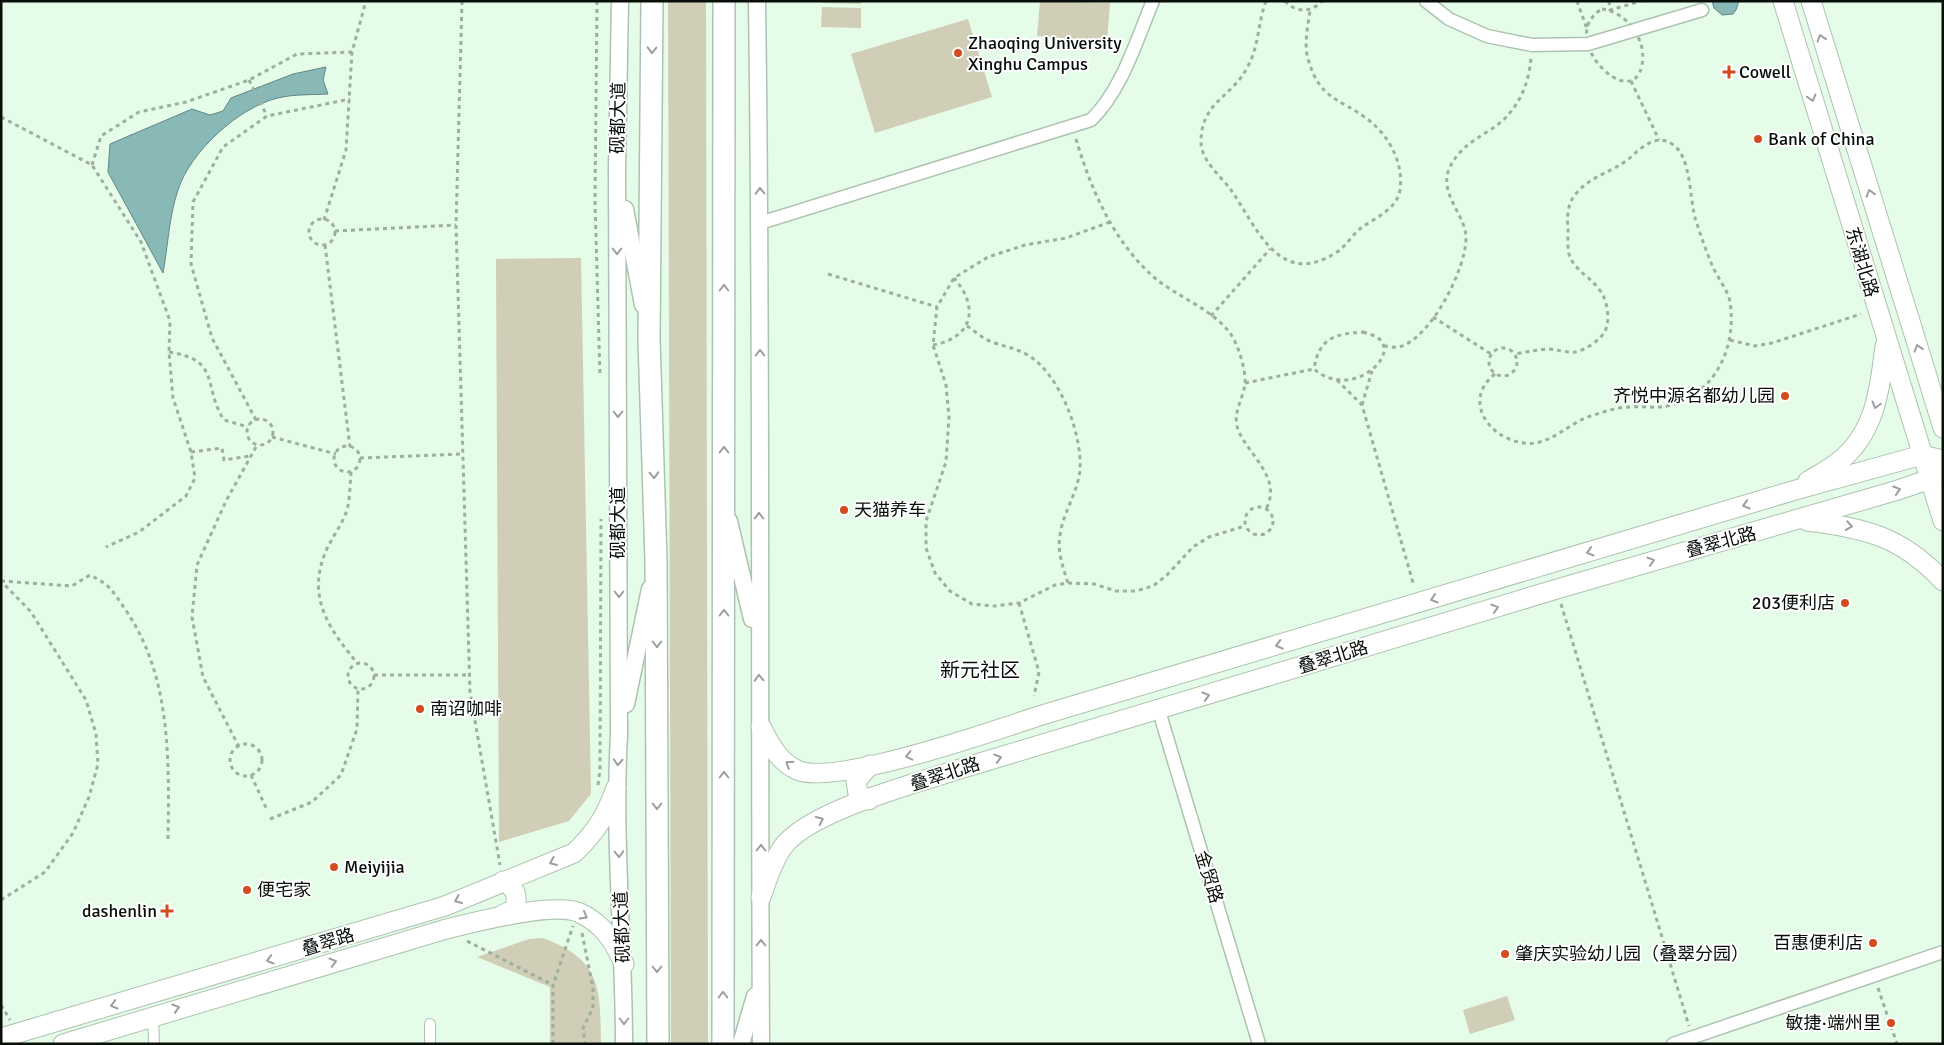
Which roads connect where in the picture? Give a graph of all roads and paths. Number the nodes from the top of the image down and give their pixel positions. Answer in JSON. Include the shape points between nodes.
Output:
{"nodes":[{"id":1,"x":366,"y":1,"type":"edge"},
{"id":2,"x":462,"y":1,"type":"edge"},
{"id":3,"x":597,"y":1,"type":"edge"},
{"id":4,"x":620,"y":1,"type":"edge"},
{"id":5,"x":652,"y":1,"type":"edge"},
{"id":6,"x":724,"y":1,"type":"edge"},
{"id":7,"x":757,"y":1,"type":"edge"},
{"id":8,"x":1153,"y":1,"type":"edge"},
{"id":9,"x":1266,"y":1,"type":"edge"},
{"id":10,"x":1285,"y":1,"type":"edge"},
{"id":11,"x":1322,"y":1,"type":"edge"},
{"id":12,"x":1426,"y":1,"type":"edge"},
{"id":13,"x":1577,"y":1,"type":"edge"},
{"id":14,"x":1609,"y":1,"type":"edge"},
{"id":15,"x":1641,"y":1,"type":"edge"},
{"id":16,"x":1783,"y":1,"type":"edge"},
{"id":17,"x":1811,"y":1,"type":"edge"},
{"id":18,"x":1310,"y":10,"type":"junction"},
{"id":19,"x":1702,"y":10,"type":"dead end"},
{"id":20,"x":1587,"y":29,"type":"dead end"},
{"id":21,"x":1532,"y":46,"type":"junction"},
{"id":22,"x":352,"y":52,"type":"junction"},
{"id":23,"x":249,"y":80,"type":"junction"},
{"id":24,"x":1631,"y":81,"type":"dead end"},
{"id":25,"x":350,"y":99,"type":"junction"},
{"id":26,"x":267,"y":116,"type":"junction"},
{"id":27,"x":1,"y":117,"type":"edge"},
{"id":28,"x":1072,"y":126,"type":"junction"},
{"id":29,"x":1659,"y":140,"type":"junction"},
{"id":30,"x":92,"y":165,"type":"junction"},
{"id":31,"x":617,"y":168,"type":"junction"},
{"id":32,"x":324,"y":220,"type":"junction"},
{"id":33,"x":1110,"y":222,"type":"junction"},
{"id":34,"x":760,"y":223,"type":"junction"},
{"id":35,"x":456,"y":225,"type":"junction"},
{"id":36,"x":335,"y":231,"type":"junction"},
{"id":37,"x":325,"y":245,"type":"junction"},
{"id":38,"x":1270,"y":249,"type":"junction"},
{"id":39,"x":828,"y":274,"type":"dead end"},
{"id":40,"x":954,"y":278,"type":"junction"},
{"id":41,"x":937,"y":307,"type":"junction"},
{"id":42,"x":1877,"y":309,"type":"junction"},
{"id":43,"x":1211,"y":316,"type":"junction"},
{"id":44,"x":1434,"y":317,"type":"junction"},
{"id":45,"x":967,"y":326,"type":"junction"},
{"id":46,"x":649,"y":339,"type":"junction"},
{"id":47,"x":1730,"y":340,"type":"junction"},
{"id":48,"x":1886,"y":340,"type":"junction"},
{"id":49,"x":933,"y":345,"type":"junction"},
{"id":50,"x":1384,"y":346,"type":"junction"},
{"id":51,"x":169,"y":352,"type":"junction"},
{"id":52,"x":1491,"y":354,"type":"junction"},
{"id":53,"x":1515,"y":354,"type":"junction"},
{"id":54,"x":1314,"y":369,"type":"junction"},
{"id":55,"x":1372,"y":370,"type":"junction"},
{"id":56,"x":1495,"y":374,"type":"junction"},
{"id":57,"x":1337,"y":380,"type":"junction"},
{"id":58,"x":600,"y":382,"type":"dead end"},
{"id":59,"x":1245,"y":383,"type":"junction"},
{"id":60,"x":1929,"y":385,"type":"junction"},
{"id":61,"x":1903,"y":393,"type":"junction"},
{"id":62,"x":1362,"y":405,"type":"junction"},
{"id":63,"x":256,"y":420,"type":"junction"},
{"id":64,"x":248,"y":427,"type":"junction"},
{"id":65,"x":1943,"y":428,"type":"edge"},
{"id":66,"x":272,"y":437,"type":"junction"},
{"id":67,"x":257,"y":445,"type":"junction"},
{"id":68,"x":350,"y":447,"type":"junction"},
{"id":69,"x":191,"y":452,"type":"junction"},
{"id":70,"x":336,"y":454,"type":"junction"},
{"id":71,"x":463,"y":454,"type":"junction"},
{"id":72,"x":1922,"y":455,"type":"junction"},
{"id":73,"x":251,"y":456,"type":"junction"},
{"id":74,"x":360,"y":458,"type":"junction"},
{"id":75,"x":1943,"y":460,"type":"edge"},
{"id":76,"x":351,"y":472,"type":"junction"},
{"id":77,"x":1936,"y":475,"type":"edge"},
{"id":78,"x":1792,"y":491,"type":"junction"},
{"id":79,"x":724,"y":499,"type":"junction"},
{"id":80,"x":1266,"y":509,"type":"junction"},
{"id":81,"x":600,"y":512,"type":"dead end"},
{"id":82,"x":1800,"y":520,"type":"junction"},
{"id":83,"x":1943,"y":521,"type":"edge"},
{"id":84,"x":1245,"y":526,"type":"junction"},
{"id":85,"x":106,"y":547,"type":"dead end"},
{"id":86,"x":656,"y":560,"type":"junction"},
{"id":87,"x":1943,"y":581,"type":"edge"},
{"id":88,"x":1068,"y":583,"type":"junction"},
{"id":89,"x":1556,"y":589,"type":"junction"},
{"id":90,"x":1019,"y":603,"type":"junction"},
{"id":91,"x":1419,"y":604,"type":"junction"},
{"id":92,"x":758,"y":646,"type":"junction"},
{"id":93,"x":358,"y":664,"type":"junction"},
{"id":94,"x":374,"y":675,"type":"junction"},
{"id":95,"x":470,"y":675,"type":"junction"},
{"id":96,"x":358,"y":689,"type":"junction"},
{"id":97,"x":1034,"y":696,"type":"dead end"},
{"id":98,"x":1159,"y":710,"type":"junction"},
{"id":99,"x":761,"y":727,"type":"junction"},
{"id":100,"x":619,"y":735,"type":"junction"},
{"id":101,"x":239,"y":747,"type":"junction"},
{"id":102,"x":870,"y":765,"type":"junction"},
{"id":103,"x":251,"y":775,"type":"junction"},
{"id":104,"x":597,"y":788,"type":"dead end"},
{"id":105,"x":616,"y":788,"type":"junction"},
{"id":106,"x":869,"y":800,"type":"junction"},
{"id":107,"x":267,"y":810,"type":"dead end"},
{"id":108,"x":270,"y":819,"type":"dead end"},
{"id":109,"x":168,"y":842,"type":"dead end"},
{"id":110,"x":503,"y":881,"type":"junction"},
{"id":111,"x":761,"y":897,"type":"junction"},
{"id":112,"x":1,"y":900,"type":"edge"},
{"id":113,"x":578,"y":912,"type":"junction"},
{"id":114,"x":502,"y":916,"type":"junction"},
{"id":115,"x":443,"y":930,"type":"junction"},
{"id":116,"x":1943,"y":952,"type":"edge"},
{"id":117,"x":624,"y":964,"type":"junction"},
{"id":118,"x":1874,"y":976,"type":"junction"},
{"id":119,"x":760,"y":977,"type":"junction"},
{"id":120,"x":553,"y":985,"type":"junction"},
{"id":121,"x":153,"y":1015,"type":"junction"},
{"id":122,"x":430,"y":1024,"type":"dead end"},
{"id":123,"x":1692,"y":1037,"type":"junction"},
{"id":124,"x":1,"y":1038,"type":"edge"},
{"id":125,"x":62,"y":1044,"type":"edge"},
{"id":126,"x":154,"y":1044,"type":"edge"},
{"id":127,"x":430,"y":1044,"type":"edge"},
{"id":128,"x":554,"y":1044,"type":"edge"},
{"id":129,"x":585,"y":1044,"type":"edge"},
{"id":130,"x":624,"y":1044,"type":"edge"},
{"id":131,"x":658,"y":1044,"type":"edge"},
{"id":132,"x":723,"y":1044,"type":"edge"},
{"id":133,"x":741,"y":1044,"type":"edge"},
{"id":134,"x":761,"y":1044,"type":"edge"},
{"id":135,"x":1259,"y":1044,"type":"edge"},
{"id":136,"x":1672,"y":1044,"type":"edge"},
{"id":137,"x":1897,"y":1044,"type":"edge"}],
"edges":[{"from":1,"to":22,"type":"path"},
{"from":2,"to":35,"type":"path"},
{"from":3,"to":58,"type":"path","via":[[595,202]]},
{"from":4,"to":31,"type":"street","name":"砚都大道"},
{"from":5,"to":46,"type":"main road","name":"砚都大道","one_way":true},
{"from":79,"to":6,"type":"main road","one_way":true},
{"from":34,"to":7,"type":"street","one_way":true},
{"from":8,"to":28,"type":"street","via":[[1104,107],[1091,120]]},
{"from":9,"to":38,"type":"path","via":[[1248,67],[1230,92],[1211,107],[1203,122],[1200,142],[1206,160],[1232,191]]},
{"from":10,"to":18,"type":"path","via":[[1295,9]]},
{"from":11,"to":18,"type":"path"},
{"from":12,"to":21,"type":"street","via":[[1449,19],[1487,36]]},
{"from":13,"to":20,"type":"path"},
{"from":14,"to":15,"type":"path","via":[[1610,10]]},
{"from":16,"to":42,"type":"main road","name":"东湖北路","one_way":true},
{"from":60,"to":17,"type":"main road","name":"东湖北路","one_way":true},
{"from":18,"to":38,"type":"path","via":[[1306,44],[1315,78],[1338,103],[1366,118],[1384,136],[1401,173],[1400,192],[1387,212],[1360,229],[1338,252],[1322,260],[1290,261]]},
{"from":19,"to":21,"type":"street","via":[[1588,44]]},
{"from":21,"to":44,"type":"path","via":[[1530,72],[1521,99],[1507,117],[1471,140],[1448,170],[1448,193],[1466,234],[1466,254],[1450,293]]},
{"from":22,"to":23,"type":"path","via":[[297,54]]},
{"from":22,"to":25,"type":"path"},
{"from":23,"to":26,"type":"path"},
{"from":23,"to":30,"type":"path","via":[[186,102],[139,112],[102,136]]},
{"from":24,"to":29,"type":"path"},
{"from":25,"to":26,"type":"path"},
{"from":25,"to":32,"type":"path","via":[[346,150]]},
{"from":26,"to":63,"type":"path","via":[[223,147],[193,202],[192,220],[191,264],[212,338]]},
{"from":27,"to":30,"type":"path"},
{"from":28,"to":33,"type":"path","via":[[1086,173]]},
{"from":28,"to":34,"type":"street"},
{"from":29,"to":47,"type":"path","via":[[1672,143],[1686,162],[1693,211],[1711,264],[1730,301]]},
{"from":29,"to":53,"type":"path","via":[[1646,143],[1628,160],[1587,181],[1573,196],[1567,217],[1570,256],[1581,274],[1599,288],[1608,312],[1605,331],[1594,344],[1575,352],[1549,349]]},
{"from":30,"to":51,"type":"path","via":[[141,242],[170,321]]},
{"from":31,"to":46,"type":"street"},
{"from":31,"to":100,"type":"street","name":"砚都大道","one_way":true},
{"from":32,"to":36,"type":"path"},
{"from":32,"to":37,"type":"path","via":[[314,222],[309,232],[314,242]]},
{"from":33,"to":40,"type":"path","via":[[1066,238],[1025,245],[988,257]]},
{"from":33,"to":43,"type":"path","via":[[1156,279]]},
{"from":92,"to":34,"type":"street","one_way":true},
{"from":35,"to":36,"type":"path"},
{"from":35,"to":71,"type":"path"},
{"from":36,"to":37,"type":"path","via":[[334,237]]},
{"from":37,"to":68,"type":"path"},
{"from":38,"to":43,"type":"path"},
{"from":39,"to":41,"type":"path"},
{"from":40,"to":41,"type":"path"},
{"from":40,"to":45,"type":"path","via":[[970,305]]},
{"from":41,"to":49,"type":"path"},
{"from":42,"to":47,"type":"path","via":[[1772,343],[1755,346]]},
{"from":42,"to":48,"type":"main road","name":"东湖北路"},
{"from":43,"to":59,"type":"path","via":[[1232,336]]},
{"from":44,"to":50,"type":"path","via":[[1405,344]]},
{"from":44,"to":52,"type":"path"},
{"from":45,"to":49,"type":"path","via":[[957,336]]},
{"from":45,"to":88,"type":"path","via":[[991,342],[1012,347],[1032,358],[1066,402],[1076,432],[1080,469],[1060,535],[1060,559]]},
{"from":46,"to":86,"type":"main road","name":"砚都大道","one_way":true},
{"from":47,"to":56,"type":"path","via":[[1724,362],[1708,384],[1692,396],[1672,405],[1652,408],[1630,406],[1588,416],[1556,437],[1537,443],[1520,443],[1502,437],[1490,428],[1481,410],[1481,391]]},
{"from":48,"to":61,"type":"main road","name":"东湖北路"},
{"from":48,"to":78,"type":"main road","one_way":true,"via":[[1881,384],[1867,427],[1854,447],[1838,462]]},
{"from":49,"to":90,"type":"path","via":[[946,385],[949,417],[946,462],[926,521],[926,548],[935,573],[950,592],[972,604]]},
{"from":50,"to":54,"type":"path","via":[[1379,338],[1363,332],[1344,333],[1317,351]]},
{"from":50,"to":55,"type":"path","via":[[1384,354]]},
{"from":51,"to":64,"type":"path","via":[[198,361],[206,369],[216,408],[224,420]]},
{"from":51,"to":69,"type":"path","via":[[173,398]]},
{"from":52,"to":53,"type":"path","via":[[1500,348]]},
{"from":52,"to":56,"type":"path","via":[[1489,365]]},
{"from":53,"to":56,"type":"path","via":[[1517,365],[1511,374],[1500,377]]},
{"from":54,"to":57,"type":"path","via":[[1325,378]]},
{"from":54,"to":59,"type":"path"},
{"from":55,"to":57,"type":"path","via":[[1355,379]]},
{"from":55,"to":62,"type":"path"},
{"from":57,"to":62,"type":"path"},
{"from":59,"to":80,"type":"path","via":[[1237,407],[1237,426],[1244,444],[1268,478],[1272,498]]},
{"from":60,"to":61,"type":"main road"},
{"from":60,"to":65,"type":"main road","name":"东湖北路"},
{"from":61,"to":72,"type":"main road","name":"东湖北路"},
{"from":62,"to":91,"type":"path"},
{"from":63,"to":64,"type":"path"},
{"from":63,"to":66,"type":"path","via":[[271,425]]},
{"from":64,"to":67,"type":"path","via":[[248,438]]},
{"from":66,"to":67,"type":"path","via":[[263,445]]},
{"from":66,"to":70,"type":"path"},
{"from":67,"to":73,"type":"path"},
{"from":68,"to":70,"type":"path","via":[[339,449]]},
{"from":68,"to":74,"type":"path"},
{"from":69,"to":73,"type":"path","via":[[222,448],[224,460]]},
{"from":69,"to":85,"type":"path","via":[[195,478],[186,496],[139,532]]},
{"from":70,"to":76,"type":"path","via":[[339,469]]},
{"from":71,"to":74,"type":"path"},
{"from":71,"to":95,"type":"path"},
{"from":72,"to":75,"type":"main road","name":"叠翠北路"},
{"from":72,"to":77,"type":"main road","name":"东湖北路"},
{"from":72,"to":78,"type":"main road","name":"叠翠北路"},
{"from":73,"to":101,"type":"path","via":[[196,565],[192,617],[203,677]]},
{"from":74,"to":76,"type":"path","via":[[356,469]]},
{"from":76,"to":93,"type":"path","via":[[347,509],[326,550],[318,575],[319,604],[333,634]]},
{"from":82,"to":77,"type":"main road","name":"叠翠北路","one_way":true},
{"from":77,"to":83,"type":"main road","name":"东湖北路"},
{"from":78,"to":82,"type":"main road"},
{"from":78,"to":91,"type":"main road","name":"叠翠北路","one_way":true},
{"from":79,"to":92,"type":"street"},
{"from":132,"to":79,"type":"main road","one_way":true},
{"from":80,"to":84,"type":"path","via":[[1250,510],[1246,514]]},
{"from":80,"to":84,"type":"path","via":[[1271,513],[1274,524],[1268,533],[1263,536],[1252,534]]},
{"from":81,"to":104,"type":"path","via":[[600,770]]},
{"from":82,"to":87,"type":"main road","one_way":true,"via":[[1859,528],[1882,537],[1906,548]]},
{"from":89,"to":82,"type":"main road","name":"叠翠北路","one_way":true},
{"from":84,"to":88,"type":"path","via":[[1209,537],[1193,546],[1153,586],[1136,591],[1116,591],[1094,584]]},
{"from":86,"to":100,"type":"street"},
{"from":86,"to":131,"type":"main road","name":"砚都大道","one_way":true},
{"from":88,"to":90,"type":"path","via":[[1055,585]]},
{"from":98,"to":89,"type":"main road","name":"叠翠北路","one_way":true},
{"from":89,"to":123,"type":"path"},
{"from":90,"to":97,"type":"path","via":[[1039,672]]},
{"from":91,"to":102,"type":"main road","name":"叠翠北路","one_way":true,"via":[[1042,715],[948,746]]},
{"from":99,"to":92,"type":"street","one_way":true},
{"from":93,"to":94,"type":"path","via":[[368,666]]},
{"from":93,"to":96,"type":"path","via":[[349,671],[348,677]]},
{"from":94,"to":95,"type":"path"},
{"from":94,"to":96,"type":"path","via":[[370,686]]},
{"from":95,"to":110,"type":"path","via":[[470,692]]},
{"from":96,"to":108,"type":"path","via":[[357,729],[341,775],[312,802]]},
{"from":106,"to":98,"type":"main road","name":"叠翠北路","one_way":true,"via":[[950,772]]},
{"from":98,"to":135,"type":"street","name":"金贸路"},
{"from":102,"to":99,"type":"main road","name":"叠翠北路","one_way":true,"via":[[828,771],[798,770],[772,750]]},
{"from":111,"to":99,"type":"street","one_way":true},
{"from":100,"to":105,"type":"street","name":"砚都大道","one_way":true},
{"from":101,"to":103,"type":"path","via":[[231,758],[233,768],[241,775]]},
{"from":101,"to":103,"type":"path","via":[[248,745],[260,754],[262,764]]},
{"from":102,"to":106,"type":"main road","via":[[856,781],[858,794]]},
{"from":103,"to":107,"type":"path"},
{"from":105,"to":110,"type":"main road","name":"叠翠路","one_way":true,"via":[[606,815],[590,838],[574,853]]},
{"from":105,"to":117,"type":"street","name":"砚都大道","one_way":true},
{"from":111,"to":106,"type":"main road","name":"叠翠北路","one_way":true,"via":[[774,862],[799,831]]},
{"from":109,"to":112,"type":"path","via":[[166,734],[158,681],[138,629],[107,584],[90,575],[72,586],[2,581],[30,612],[86,700],[96,734],[98,764],[89,797],[73,833],[51,864],[45,872]]},
{"from":110,"to":114,"type":"main road","via":[[514,888],[518,898],[515,909]]},
{"from":110,"to":124,"type":"main road","name":"叠翠路","one_way":true,"via":[[436,909]]},
{"from":119,"to":111,"type":"street","one_way":true},
{"from":113,"to":114,"type":"main road","name":"叠翠路","via":[[563,909]]},
{"from":113,"to":117,"type":"main road","name":"叠翠路","one_way":true,"via":[[601,926],[614,942]]},
{"from":113,"to":120,"type":"path"},
{"from":113,"to":129,"type":"path","via":[[593,988],[593,1008],[583,1028]]},
{"from":114,"to":115,"type":"main road","name":"叠翠路"},
{"from":115,"to":120,"type":"path"},
{"from":121,"to":115,"type":"main road","name":"叠翠路","one_way":true},
{"from":116,"to":118,"type":"street"},
{"from":117,"to":130,"type":"street","name":"砚都大道","one_way":true},
{"from":118,"to":123,"type":"street"},
{"from":118,"to":137,"type":"path"},
{"from":119,"to":133,"type":"street"},
{"from":119,"to":134,"type":"street"},
{"from":120,"to":128,"type":"path"},
{"from":121,"to":125,"type":"main road","name":"叠翠路"},
{"from":121,"to":126,"type":"street"},
{"from":122,"to":127,"type":"street"},
{"from":123,"to":136,"type":"street"}]}
